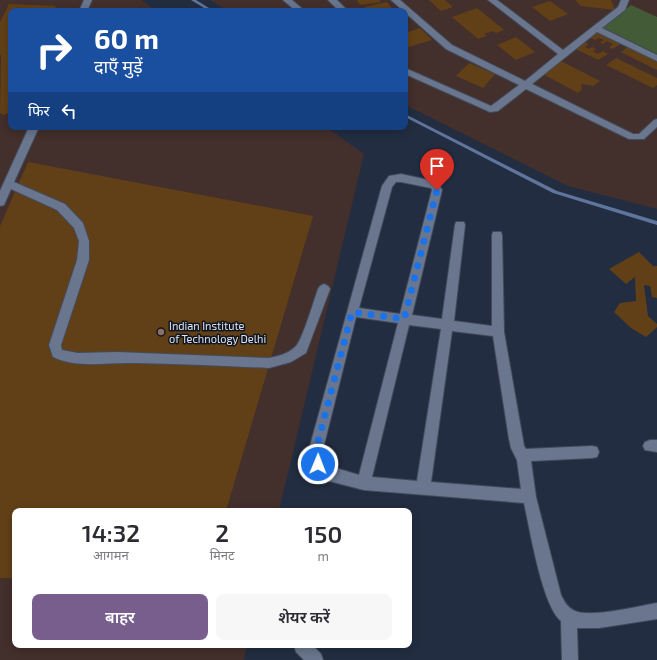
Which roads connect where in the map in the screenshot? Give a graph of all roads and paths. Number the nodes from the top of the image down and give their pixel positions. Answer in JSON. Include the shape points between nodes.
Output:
{"nodes":[{"id":1,"x":287,"y":0,"type":"edge"},
{"id":2,"x":332,"y":0,"type":"edge"},
{"id":3,"x":395,"y":0,"type":"edge"},
{"id":4,"x":505,"y":0,"type":"edge"},
{"id":5,"x":626,"y":0,"type":"edge"},
{"id":6,"x":495,"y":2,"type":"edge"},
{"id":7,"x":297,"y":8,"type":"edge"},
{"id":8,"x":341,"y":8,"type":"edge"},
{"id":9,"x":404,"y":8,"type":"edge"},
{"id":10,"x":408,"y":11,"type":"edge"},
{"id":11,"x":595,"y":28,"type":"junction"},
{"id":12,"x":564,"y":54,"type":"junction"},
{"id":13,"x":657,"y":58,"type":"edge"},
{"id":14,"x":408,"y":72,"type":"edge"},
{"id":15,"x":527,"y":84,"type":"junction"},
{"id":16,"x":657,"y":122,"type":"edge"},
{"id":17,"x":33,"y":130,"type":"edge"},
{"id":18,"x":8,"y":183,"type":"junction"},
{"id":19,"x":0,"y":202,"type":"edge"},
{"id":20,"x":460,"y":225,"type":"dead end"},
{"id":21,"x":497,"y":235,"type":"dead end"},
{"id":22,"x":324,"y":289,"type":"dead end"},
{"id":23,"x":352,"y":312,"type":"junction"},
{"id":24,"x":404,"y":319,"type":"junction"},
{"id":25,"x":447,"y":326,"type":"junction"},
{"id":26,"x":498,"y":332,"type":"junction"},
{"id":27,"x":592,"y":452,"type":"dead end"},
{"id":28,"x":524,"y":459,"type":"junction"},
{"id":29,"x":364,"y":483,"type":"junction"},
{"id":30,"x":423,"y":489,"type":"junction"},
{"id":31,"x":529,"y":497,"type":"junction"},
{"id":32,"x":657,"y":611,"type":"edge"},
{"id":33,"x":569,"y":617,"type":"junction"},
{"id":34,"x":304,"y":648,"type":"edge"},
{"id":35,"x":315,"y":660,"type":"edge"},
{"id":36,"x":570,"y":660,"type":"edge"}],
"edges":[{"from":1,"to":7,"type":"street"},
{"from":2,"to":8,"type":"street"},
{"from":3,"to":9,"type":"street"},
{"from":4,"to":6,"type":"street"},
{"from":5,"to":11,"type":"street","via":[[622,8]]},
{"from":6,"to":12,"type":"street"},
{"from":10,"to":15,"type":"street","via":[[449,47]]},
{"from":11,"to":12,"type":"street"},
{"from":11,"to":13,"type":"street"},
{"from":12,"to":15,"type":"street"},
{"from":14,"to":15,"type":"street","via":[[490,109],[496,108]]},
{"from":15,"to":16,"type":"street","via":[[632,137],[640,137]]},
{"from":17,"to":18,"type":"street"},
{"from":18,"to":19,"type":"street"},
{"from":18,"to":22,"type":"street","via":[[61,207],[79,226],[84,241],[83,260],[55,345],[57,353],[62,356],[269,363],[284,360],[295,356],[302,349]]},
{"from":20,"to":25,"type":"street"},
{"from":21,"to":26,"type":"street"},
{"from":23,"to":24,"type":"street"},
{"from":23,"to":24,"type":"street","via":[[387,186],[393,179],[401,178],[434,185],[437,190]]},
{"from":23,"to":29,"type":"street","via":[[315,453],[321,470]]},
{"from":24,"to":25,"type":"street"},
{"from":24,"to":29,"type":"street"},
{"from":25,"to":26,"type":"street"},
{"from":25,"to":30,"type":"street"},
{"from":26,"to":28,"type":"street","via":[[516,439]]},
{"from":27,"to":28,"type":"street","via":[[529,454]]},
{"from":28,"to":31,"type":"street"},
{"from":29,"to":30,"type":"street"},
{"from":30,"to":31,"type":"street"},
{"from":31,"to":33,"type":"street","via":[[554,598],[561,611]]},
{"from":32,"to":33,"type":"street","via":[[590,621]]},
{"from":33,"to":36,"type":"street"},
{"from":34,"to":35,"type":"street"}]}
